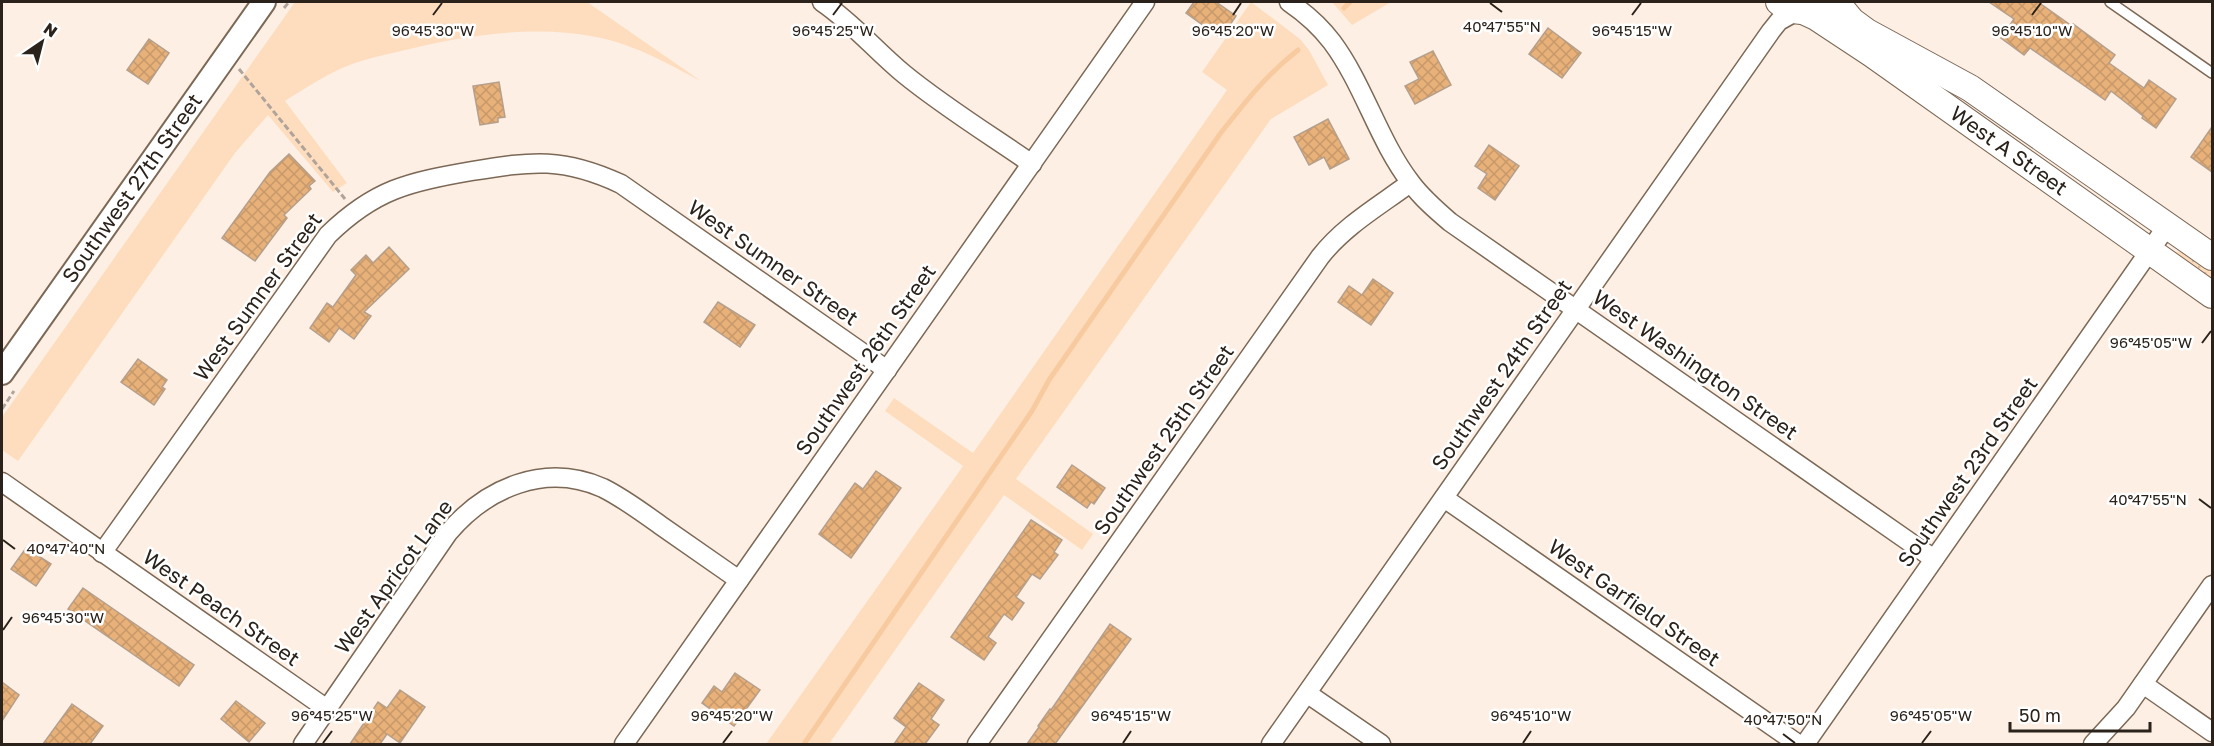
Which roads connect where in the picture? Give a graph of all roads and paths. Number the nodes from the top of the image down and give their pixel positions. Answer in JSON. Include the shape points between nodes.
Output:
{"nodes":[{"id":1,"x":264,"y":2,"type":"edge"},
{"id":2,"x":822,"y":2,"type":"edge"},
{"id":3,"x":1146,"y":2,"type":"edge"},
{"id":4,"x":1289,"y":2,"type":"edge"},
{"id":5,"x":1836,"y":2,"type":"edge"},
{"id":6,"x":2110,"y":2,"type":"edge"},
{"id":7,"x":1795,"y":5,"type":"edge"},
{"id":8,"x":226,"y":54,"type":"junction"},
{"id":9,"x":2212,"y":73,"type":"edge"},
{"id":10,"x":1032,"y":164,"type":"junction"},
{"id":11,"x":1410,"y":183,"type":"junction"},
{"id":12,"x":355,"y":211,"type":"junction"},
{"id":13,"x":2167,"y":226,"type":"junction"},
{"id":14,"x":2149,"y":251,"type":"junction"},
{"id":15,"x":2212,"y":257,"type":"edge"},
{"id":16,"x":2212,"y":295,"type":"edge"},
{"id":17,"x":1575,"y":309,"type":"junction"},
{"id":18,"x":887,"y":370,"type":"junction"},
{"id":19,"x":2,"y":373,"type":"edge"},
{"id":20,"x":2,"y":482,"type":"edge"},
{"id":21,"x":1444,"y":498,"type":"junction"},
{"id":22,"x":102,"y":553,"type":"junction"},
{"id":23,"x":1934,"y":559,"type":"junction"},
{"id":24,"x":739,"y":580,"type":"junction"},
{"id":25,"x":2212,"y":585,"type":"edge"},
{"id":26,"x":2143,"y":684,"type":"junction"},
{"id":27,"x":1308,"y":694,"type":"junction"},
{"id":28,"x":327,"y":709,"type":"junction"},
{"id":29,"x":2212,"y":732,"type":"edge"},
{"id":30,"x":303,"y":744,"type":"edge"},
{"id":31,"x":624,"y":744,"type":"edge"},
{"id":32,"x":978,"y":744,"type":"edge"},
{"id":33,"x":1271,"y":744,"type":"edge"},
{"id":34,"x":1381,"y":744,"type":"edge"},
{"id":35,"x":1798,"y":744,"type":"edge"},
{"id":36,"x":1805,"y":744,"type":"edge"},
{"id":37,"x":2093,"y":744,"type":"edge"}],
"edges":[{"from":1,"to":8,"type":"street","name":"Southwest 27th Street"},
{"from":2,"to":10,"type":"street","via":[[853,25],[906,76]]},
{"from":3,"to":10,"type":"street","name":"Southwest 26th Street"},
{"from":4,"to":11,"type":"street","name":"West Washington Street","via":[[1333,42]]},
{"from":5,"to":13,"type":"main road","name":"West A Street","via":[[1867,32],[1970,88]]},
{"from":6,"to":9,"type":"lane"},
{"from":7,"to":14,"type":"main road","name":"West A Street","via":[[1872,54]]},
{"from":7,"to":17,"type":"street","name":"Southwest 24th Street","via":[[1771,31]]},
{"from":8,"to":12,"type":"path"},
{"from":8,"to":19,"type":"street","name":"Southwest 27th Street"},
{"from":10,"to":18,"type":"street","name":"Southwest 26th Street"},
{"from":11,"to":17,"type":"street","name":"West Washington Street","via":[[1450,222]]},
{"from":11,"to":32,"type":"street","name":"Southwest 25th Street","via":[[1349,227],[1320,257]]},
{"from":12,"to":18,"type":"street","name":"West Sumner Street","via":[[393,189],[427,179],[524,163],[574,166],[621,184]]},
{"from":12,"to":22,"type":"street","name":"West Sumner Street","via":[[318,248]]},
{"from":13,"to":14,"type":"street","name":"Southwest 23rd Street"},
{"from":13,"to":15,"type":"main road","name":"West A Street"},
{"from":14,"to":16,"type":"main road","name":"West A Street"},
{"from":14,"to":23,"type":"street","name":"Southwest 23rd Street"},
{"from":17,"to":21,"type":"street","name":"Southwest 24th Street"},
{"from":17,"to":23,"type":"street","name":"West Washington Street"},
{"from":18,"to":24,"type":"street","name":"Southwest 26th Street"},
{"from":20,"to":22,"type":"street","name":"West Peach Street"},
{"from":21,"to":27,"type":"street","name":"Southwest 24th Street"},
{"from":21,"to":35,"type":"street","name":"West Garfield Street"},
{"from":22,"to":28,"type":"street","name":"West Peach Street"},
{"from":23,"to":36,"type":"street","name":"Southwest 23rd Street"},
{"from":24,"to":28,"type":"street","name":"West Apricot Lane","via":[[602,488],[566,479],[514,485],[485,499],[460,519]]},
{"from":24,"to":31,"type":"street","name":"Southwest 26th Street"},
{"from":25,"to":26,"type":"street"},
{"from":26,"to":29,"type":"street"},
{"from":26,"to":37,"type":"street"},
{"from":27,"to":33,"type":"street","name":"Southwest 24th Street"},
{"from":27,"to":34,"type":"street"},
{"from":28,"to":30,"type":"street","name":"West Apricot Lane"}]}
